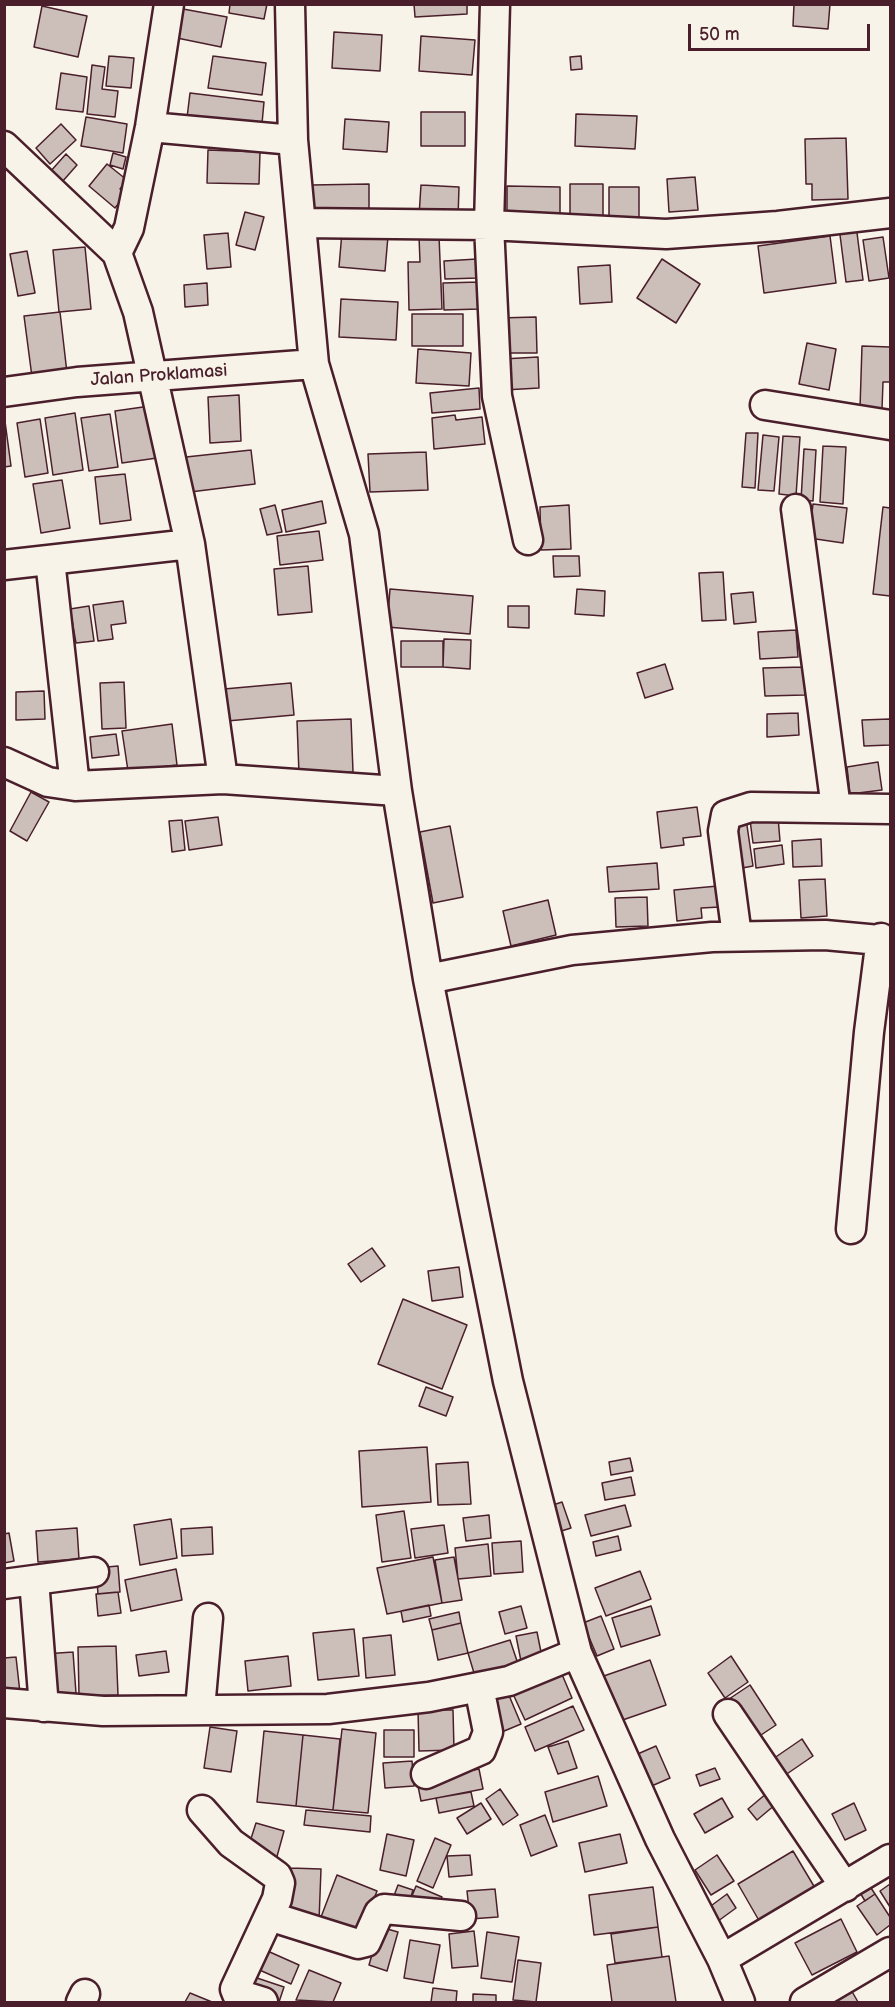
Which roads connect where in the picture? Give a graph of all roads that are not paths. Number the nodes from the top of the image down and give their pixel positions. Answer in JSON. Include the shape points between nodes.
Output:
{"nodes":[{"id":1,"x":169,"y":4,"type":"edge"},
{"id":2,"x":290,"y":4,"type":"edge"},
{"id":3,"x":495,"y":4,"type":"edge"},
{"id":4,"x":150,"y":127,"type":"junction"},
{"id":5,"x":293,"y":140,"type":"junction"},
{"id":6,"x":9,"y":159,"type":"edge"},
{"id":7,"x":891,"y":213,"type":"edge"},
{"id":8,"x":301,"y":223,"type":"junction"},
{"id":9,"x":489,"y":225,"type":"junction"},
{"id":10,"x":117,"y":253,"type":"junction"},
{"id":11,"x":314,"y":364,"type":"junction"},
{"id":12,"x":152,"y":377,"type":"junction"},
{"id":13,"x":4,"y":392,"type":"edge"},
{"id":14,"x":765,"y":405,"type":"dead end"},
{"id":15,"x":891,"y":425,"type":"edge"},
{"id":16,"x":796,"y":509,"type":"dead end"},
{"id":17,"x":528,"y":540,"type":"dead end"},
{"id":18,"x":190,"y":544,"type":"junction"},
{"id":19,"x":50,"y":560,"type":"junction"},
{"id":20,"x":4,"y":566,"type":"edge"},
{"id":21,"x":4,"y":762,"type":"edge"},
{"id":22,"x":223,"y":779,"type":"junction"},
{"id":23,"x":75,"y":786,"type":"junction"},
{"id":24,"x":396,"y":790,"type":"junction"},
{"id":25,"x":836,"y":808,"type":"junction"},
{"id":26,"x":891,"y":809,"type":"edge"},
{"id":27,"x":737,"y":936,"type":"junction"},
{"id":28,"x":886,"y":939,"type":"edge"},
{"id":29,"x":428,"y":979,"type":"junction"},
{"id":30,"x":851,"y":1229,"type":"dead end"},
{"id":31,"x":94,"y":1572,"type":"dead end"},
{"id":32,"x":34,"y":1580,"type":"junction"},
{"id":33,"x":4,"y":1584,"type":"edge"},
{"id":34,"x":208,"y":1618,"type":"dead end"},
{"id":35,"x":577,"y":1653,"type":"junction"},
{"id":36,"x":479,"y":1688,"type":"junction"},
{"id":37,"x":4,"y":1702,"type":"edge"},
{"id":38,"x":44,"y":1707,"type":"junction"},
{"id":39,"x":200,"y":1709,"type":"junction"},
{"id":40,"x":728,"y":1714,"type":"dead end"},
{"id":41,"x":426,"y":1774,"type":"dead end"},
{"id":42,"x":202,"y":1810,"type":"dead end"},
{"id":43,"x":891,"y":1859,"type":"edge"},
{"id":44,"x":845,"y":1887,"type":"junction"},
{"id":45,"x":269,"y":1916,"type":"junction"},
{"id":46,"x":461,"y":1916,"type":"dead end"},
{"id":47,"x":891,"y":1952,"type":"edge"},
{"id":48,"x":722,"y":1959,"type":"junction"},
{"id":49,"x":263,"y":2002,"type":"edge"},
{"id":50,"x":740,"y":2002,"type":"edge"},
{"id":51,"x":805,"y":2002,"type":"edge"}],
"edges":[{"from":1,"to":4,"type":"street"},
{"from":2,"to":5,"type":"street"},
{"from":3,"to":9,"type":"street"},
{"from":4,"to":5,"type":"street"},
{"from":4,"to":10,"type":"street","via":[[129,228]]},
{"from":5,"to":8,"type":"street"},
{"from":6,"to":10,"type":"street"},
{"from":7,"to":9,"type":"street","via":[[666,234]]},
{"from":8,"to":9,"type":"street"},
{"from":8,"to":11,"type":"street"},
{"from":9,"to":17,"type":"street","via":[[497,396]]},
{"from":10,"to":12,"type":"street","via":[[138,312]]},
{"from":11,"to":12,"type":"street","name":"Jalan Proklamasi"},
{"from":11,"to":24,"type":"street","via":[[364,534]]},
{"from":12,"to":13,"type":"street","name":"Jalan Proklamasi"},
{"from":12,"to":18,"type":"street"},
{"from":14,"to":15,"type":"street"},
{"from":16,"to":25,"type":"street"},
{"from":18,"to":19,"type":"street"},
{"from":18,"to":22,"type":"street"},
{"from":19,"to":20,"type":"street"},
{"from":19,"to":23,"type":"street"},
{"from":21,"to":23,"type":"street","via":[[48,782]]},
{"from":22,"to":23,"type":"street"},
{"from":22,"to":24,"type":"street"},
{"from":24,"to":29,"type":"street"},
{"from":25,"to":26,"type":"street"},
{"from":25,"to":27,"type":"street","via":[[751,807],[726,815],[723,831]]},
{"from":27,"to":28,"type":"street"},
{"from":27,"to":29,"type":"street","via":[[572,950]]},
{"from":28,"to":30,"type":"street","via":[[869,1032]]},
{"from":29,"to":35,"type":"street","via":[[508,1381]]},
{"from":31,"to":32,"type":"street"},
{"from":32,"to":33,"type":"street"},
{"from":32,"to":38,"type":"street"},
{"from":34,"to":39,"type":"street"},
{"from":35,"to":36,"type":"street","via":[[509,1681]]},
{"from":35,"to":48,"type":"street","via":[[660,1839]]},
{"from":36,"to":39,"type":"street","via":[[328,1709]]},
{"from":36,"to":41,"type":"street","via":[[488,1732],[481,1750]]},
{"from":37,"to":38,"type":"street"},
{"from":38,"to":39,"type":"street","via":[[103,1711]]},
{"from":40,"to":44,"type":"street"},
{"from":42,"to":45,"type":"street","via":[[231,1843],[277,1876],[280,1891]]},
{"from":43,"to":44,"type":"street"},
{"from":44,"to":48,"type":"street"},
{"from":45,"to":46,"type":"street","via":[[358,1944],[366,1942],[384,1909]]},
{"from":45,"to":49,"type":"street","via":[[236,1989],[237,1995]]},
{"from":47,"to":51,"type":"street"},
{"from":48,"to":50,"type":"street"}]}
